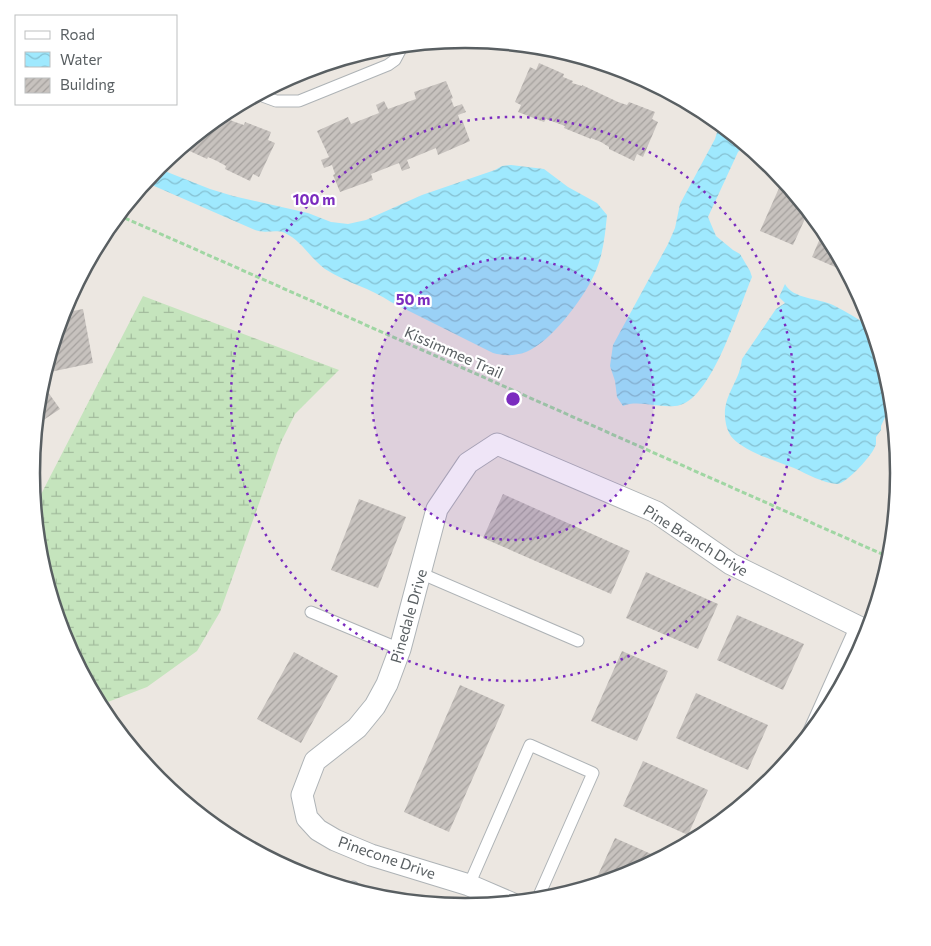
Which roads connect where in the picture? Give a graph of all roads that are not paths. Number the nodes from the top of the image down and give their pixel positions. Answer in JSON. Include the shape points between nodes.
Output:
{"nodes":[{"id":1,"x":398,"y":53,"type":"edge"},
{"id":2,"x":266,"y":98,"type":"edge"},
{"id":3,"x":468,"y":463,"type":"joint"},
{"id":4,"x":420,"y":573,"type":"junction"},
{"id":5,"x":311,"y":612,"type":"dead end"},
{"id":6,"x":862,"y":629,"type":"edge"},
{"id":7,"x":860,"y":632,"type":"edge"},
{"id":8,"x":578,"y":640,"type":"dead end"},
{"id":9,"x":400,"y":649,"type":"junction"},
{"id":10,"x":828,"y":695,"type":"edge"},
{"id":11,"x":323,"y":754,"type":"joint"},
{"id":12,"x":469,"y":885,"type":"junction"},
{"id":13,"x":541,"y":891,"type":"edge"},
{"id":14,"x":498,"y":897,"type":"edge"}],
"edges":[{"from":1,"to":2,"type":"lane","via":[[388,65],[299,101],[276,102]]},
{"from":3,"to":4,"type":"street","name":"Pinedale Drive","via":[[436,509]]},
{"from":3,"to":6,"type":"street","name":"Pine Branch Drive","via":[[497,444],[656,512],[732,564]]},
{"from":4,"to":8,"type":"lane"},
{"from":4,"to":9,"type":"street","name":"Pinedale Drive"},
{"from":5,"to":9,"type":"lane"},
{"from":7,"to":10,"type":"lane"},
{"from":9,"to":11,"type":"street","name":"Pinedale Drive","via":[[375,706],[357,728]]},
{"from":11,"to":12,"type":"street","name":"Pinecone Drive","via":[[315,762],[302,795],[307,818],[318,830],[371,855]]},
{"from":12,"to":13,"type":"lane","via":[[530,745],[593,773]]},
{"from":12,"to":14,"type":"street","name":"Pinecone Drive"}]}
